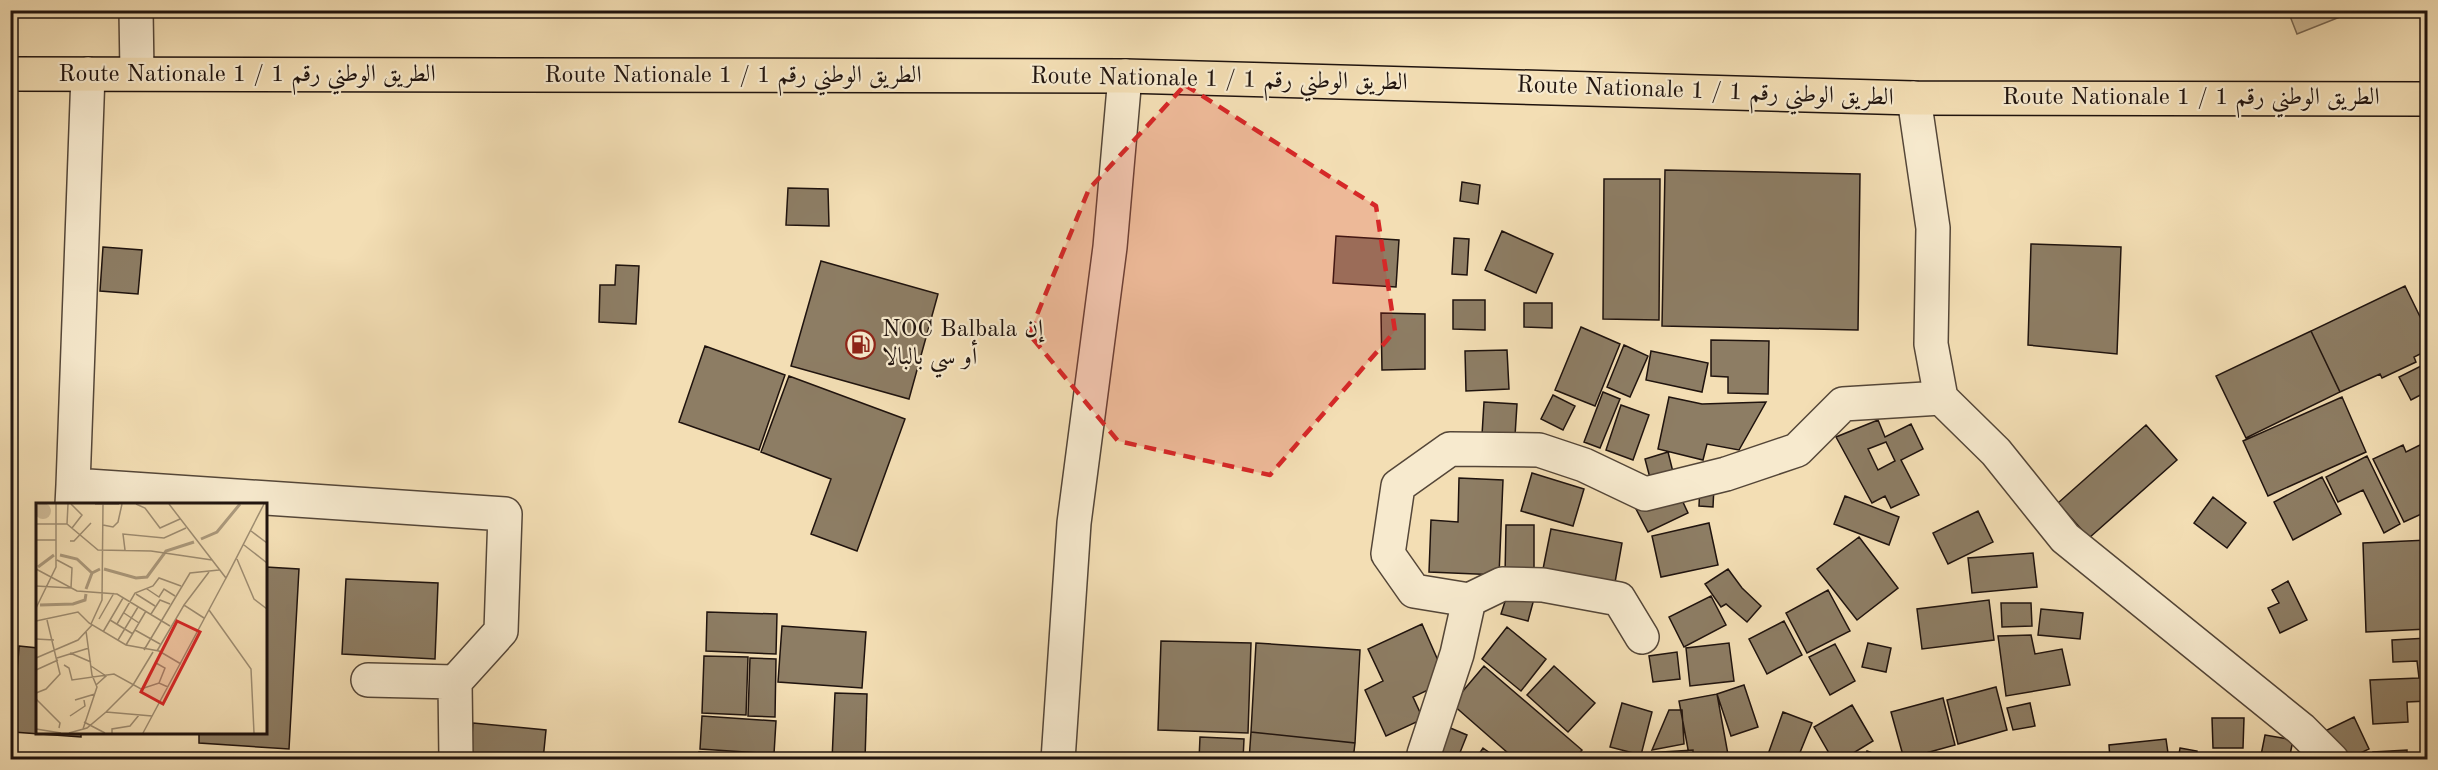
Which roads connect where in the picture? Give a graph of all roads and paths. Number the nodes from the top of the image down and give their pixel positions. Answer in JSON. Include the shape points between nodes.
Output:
{"nodes":[{"id":1,"x":136,"y":10,"type":"edge"},
{"id":2,"x":137,"y":73,"type":"junction"},
{"id":3,"x":10,"y":74,"type":"edge"},
{"id":4,"x":88,"y":74,"type":"junction"},
{"id":5,"x":1125,"y":76,"type":"junction"},
{"id":6,"x":1914,"y":98,"type":"junction"},
{"id":7,"x":2427,"y":99,"type":"edge"},
{"id":8,"x":1941,"y":398,"type":"junction"},
{"id":9,"x":73,"y":495,"type":"edge"},
{"id":10,"x":255,"y":503,"type":"edge"},
{"id":11,"x":267,"y":504,"type":"edge"},
{"id":12,"x":1469,"y":600,"type":"junction"},
{"id":13,"x":1642,"y":637,"type":"dead end"},
{"id":14,"x":368,"y":680,"type":"dead end"},
{"id":15,"x":455,"y":682,"type":"junction"},
{"id":16,"x":1424,"y":754,"type":"dead end"},
{"id":17,"x":456,"y":759,"type":"edge"},
{"id":18,"x":1058,"y":759,"type":"edge"},
{"id":19,"x":2331,"y":759,"type":"edge"}],
"edges":[{"from":1,"to":2,"type":"street"},
{"from":2,"to":4,"type":"main road","name":"Route Nationale 1 / الطريق الوطني رقم 1"},
{"from":2,"to":5,"type":"main road","name":"Route Nationale 1 / الطريق الوطني رقم 1"},
{"from":3,"to":4,"type":"main road","name":"Route Nationale 1 / الطريق الوطني رقم 1"},
{"from":4,"to":9,"type":"street"},
{"from":5,"to":6,"type":"main road","name":"Route Nationale 1 / الطريق الوطني رقم 1"},
{"from":5,"to":18,"type":"street","via":[[1110,247],[1074,523]]},
{"from":6,"to":7,"type":"main road","name":"Route Nationale 1 / الطريق الوطني رقم 1"},
{"from":6,"to":8,"type":"street","via":[[1933,228],[1931,344]]},
{"from":8,"to":12,"type":"street","via":[[1843,404],[1797,450],[1726,474],[1644,494],[1584,465],[1539,450],[1450,449],[1398,486],[1388,554],[1414,591]]},
{"from":8,"to":19,"type":"street","via":[[1996,452],[2065,538],[2301,729]]},
{"from":9,"to":10,"type":"street"},
{"from":11,"to":15,"type":"street","via":[[505,514],[501,631]]},
{"from":12,"to":13,"type":"street","via":[[1502,584],[1542,585],[1619,599]]},
{"from":12,"to":16,"type":"street","via":[[1457,654]]},
{"from":14,"to":15,"type":"street"},
{"from":15,"to":17,"type":"street"}]}
